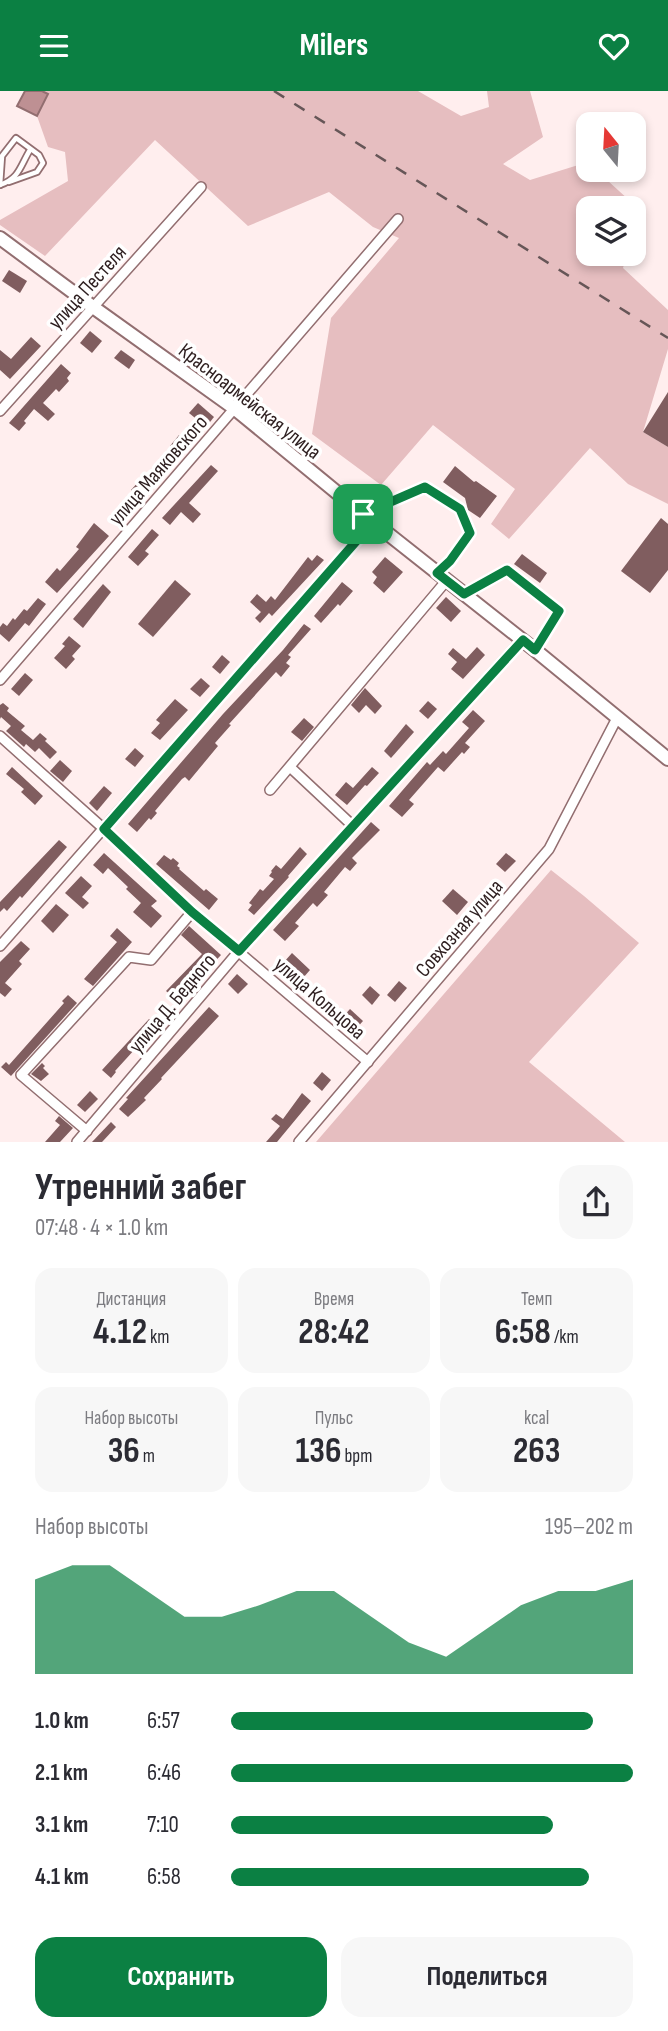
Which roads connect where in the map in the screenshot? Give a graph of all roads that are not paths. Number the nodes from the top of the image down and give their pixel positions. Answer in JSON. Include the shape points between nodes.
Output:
{"nodes":[{"id":1,"x":30,"y":150,"type":"junction"},
{"id":2,"x":9,"y":182,"type":"junction"},
{"id":3,"x":201,"y":187,"type":"dead end"},
{"id":4,"x":398,"y":219,"type":"dead end"},
{"id":5,"x":0,"y":238,"type":"edge"},
{"id":6,"x":93,"y":307,"type":"junction"},
{"id":7,"x":234,"y":408,"type":"junction"},
{"id":8,"x":0,"y":411,"type":"edge"},
{"id":9,"x":363,"y":514,"type":"junction"},
{"id":10,"x":373,"y":522,"type":"junction"},
{"id":11,"x":442,"y":577,"type":"junction"},
{"id":12,"x":464,"y":594,"type":"junction"},
{"id":13,"x":523,"y":640,"type":"junction"},
{"id":14,"x":535,"y":650,"type":"junction"},
{"id":15,"x":0,"y":680,"type":"edge"},
{"id":16,"x":617,"y":718,"type":"junction"},
{"id":17,"x":0,"y":736,"type":"edge"},
{"id":18,"x":668,"y":759,"type":"edge"},
{"id":19,"x":290,"y":767,"type":"junction"},
{"id":20,"x":270,"y":789,"type":"dead end"},
{"id":21,"x":353,"y":826,"type":"junction"},
{"id":22,"x":104,"y":829,"type":"junction"},
{"id":23,"x":192,"y":912,"type":"junction"},
{"id":24,"x":0,"y":946,"type":"edge"},
{"id":25,"x":239,"y":951,"type":"junction"},
{"id":26,"x":368,"y":1062,"type":"junction"},
{"id":27,"x":87,"y":1131,"type":"junction"},
{"id":28,"x":77,"y":1142,"type":"edge"},
{"id":29,"x":299,"y":1142,"type":"edge"}],
"edges":[{"from":1,"to":2,"type":"lane"},
{"from":1,"to":2,"type":"lane","via":[[43,163],[37,172]]},
{"from":1,"to":2,"type":"lane","via":[[16,138],[2,156],[0,185]]},
{"from":3,"to":6,"type":"street","name":"улица Пестеля"},
{"from":4,"to":7,"type":"street","name":"улица Маяковского"},
{"from":5,"to":6,"type":"main road","name":"Красноармейская улица"},
{"from":6,"to":7,"type":"main road","name":"Красноармейская улица"},
{"from":6,"to":8,"type":"street","name":"улица Пестеля"},
{"from":7,"to":9,"type":"main road","name":"Красноармейская улица"},
{"from":7,"to":15,"type":"street","name":"улица Маяковского"},
{"from":9,"to":10,"type":"main road","name":"Красноармейская улица"},
{"from":9,"to":11,"type":"lane","via":[[425,487],[460,509],[470,533]]},
{"from":10,"to":11,"type":"main road","name":"Красноармейская улица"},
{"from":10,"to":22,"type":"street"},
{"from":11,"to":12,"type":"main road","name":"Красноармейская улица"},
{"from":11,"to":19,"type":"street"},
{"from":12,"to":13,"type":"main road","name":"Красноармейская улица"},
{"from":12,"to":14,"type":"lane","via":[[507,570],[559,611]]},
{"from":13,"to":14,"type":"main road","name":"Красноармейская улица"},
{"from":13,"to":21,"type":"street","name":"улица Д. Бедного"},
{"from":14,"to":16,"type":"main road","name":"Красноармейская улица"},
{"from":16,"to":18,"type":"main road","name":"Красноармейская улица"},
{"from":16,"to":26,"type":"street","name":"Совхозная улица","via":[[549,849]]},
{"from":17,"to":22,"type":"street","name":"улица Кольцова"},
{"from":19,"to":20,"type":"street"},
{"from":19,"to":21,"type":"street"},
{"from":21,"to":25,"type":"street","name":"улица Д. Бедного"},
{"from":22,"to":23,"type":"street","name":"улица Кольцова"},
{"from":22,"to":24,"type":"street"},
{"from":23,"to":25,"type":"street","name":"улица Кольцова"},
{"from":23,"to":27,"type":"street","via":[[151,960],[129,957],[21,1075]]},
{"from":25,"to":26,"type":"street","name":"улица Кольцова"},
{"from":25,"to":27,"type":"street","name":"улица Д. Бедного"},
{"from":26,"to":29,"type":"street","name":"Совхозная улица"},
{"from":27,"to":28,"type":"street","name":"улица Д. Бедного"}]}
